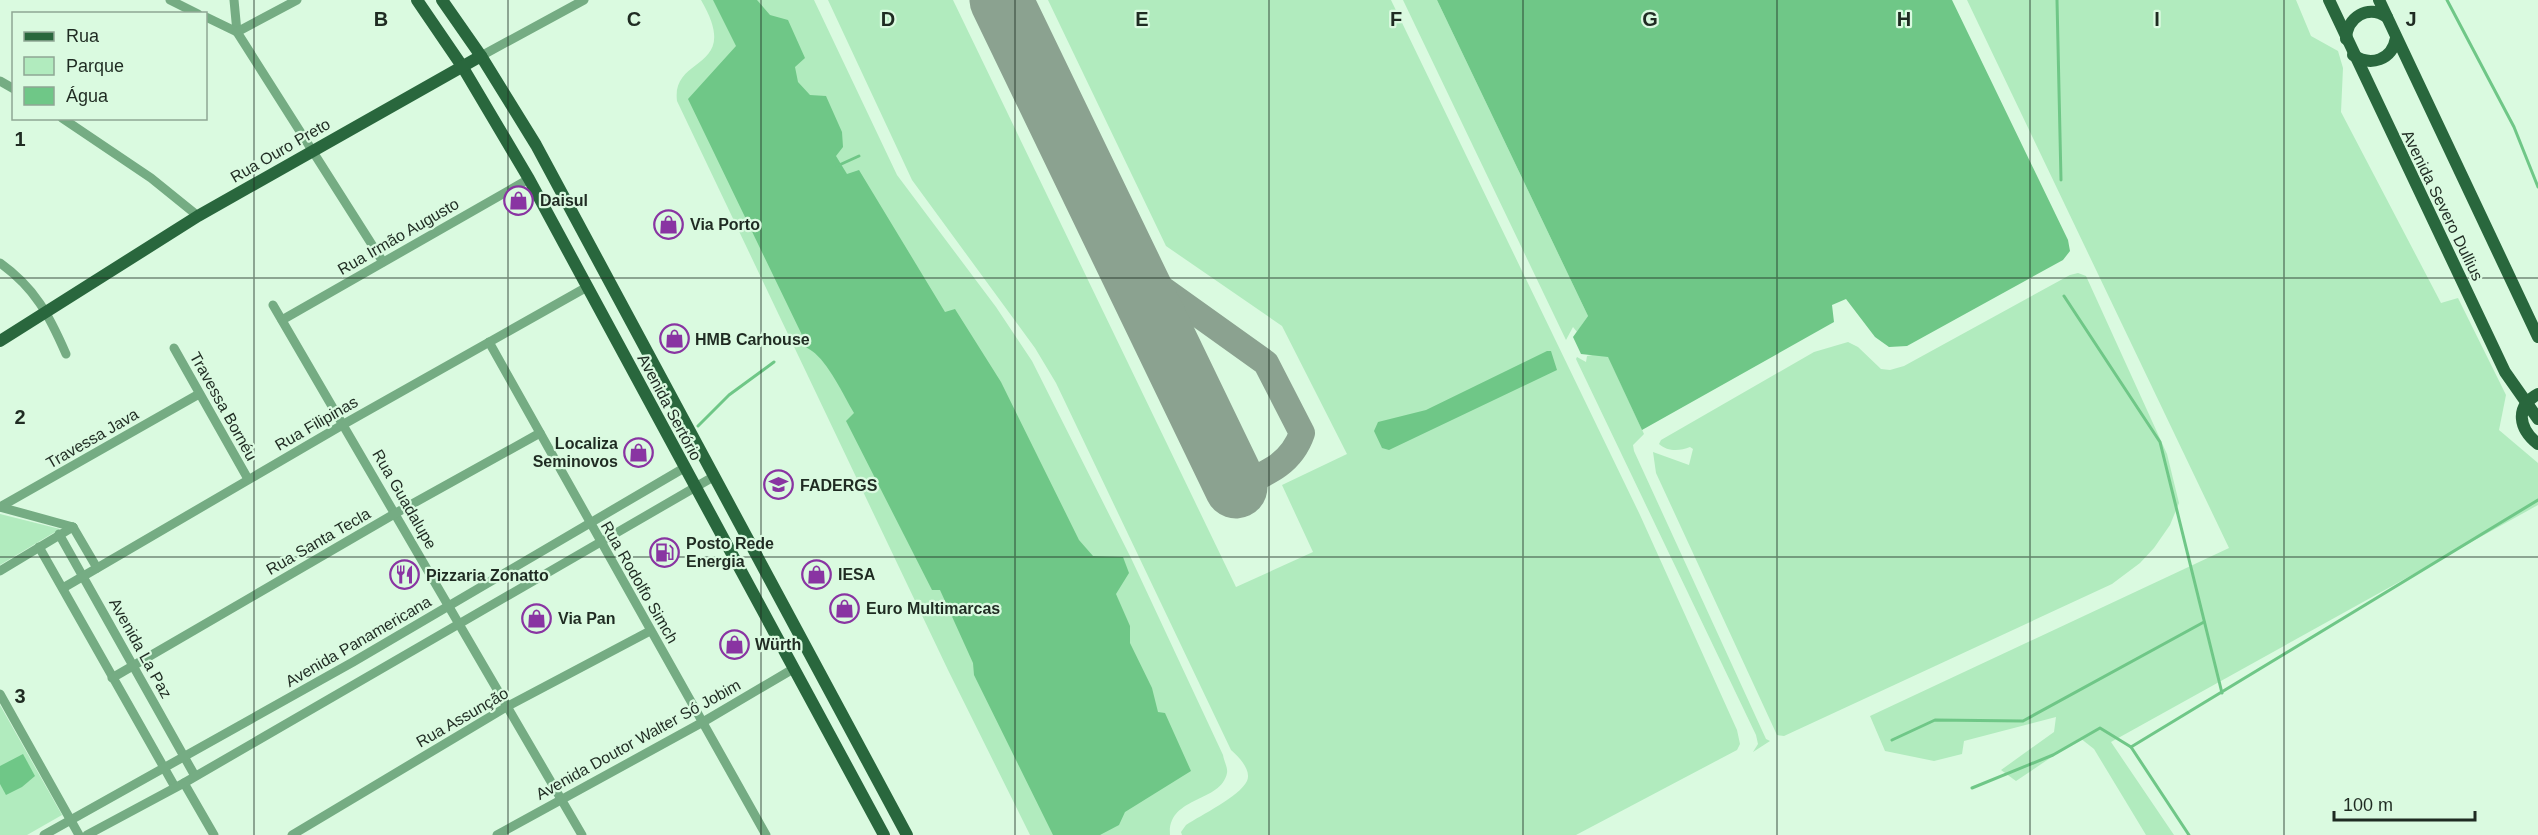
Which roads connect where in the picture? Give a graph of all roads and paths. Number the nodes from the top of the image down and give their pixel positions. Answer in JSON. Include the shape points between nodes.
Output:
{"nodes":[{"id":1,"x":170,"y":0,"type":"edge"},
{"id":2,"x":234,"y":0,"type":"edge"},
{"id":3,"x":297,"y":0,"type":"edge"},
{"id":4,"x":417,"y":0,"type":"edge"},
{"id":5,"x":442,"y":0,"type":"edge"},
{"id":6,"x":584,"y":0,"type":"edge"},
{"id":7,"x":2329,"y":0,"type":"edge"},
{"id":8,"x":2379,"y":0,"type":"edge"},
{"id":9,"x":194,"y":12,"type":"edge"},
{"id":10,"x":207,"y":17,"type":"edge"},
{"id":11,"x":2387,"y":17,"type":"junction"},
{"id":12,"x":237,"y":32,"type":"junction"},
{"id":13,"x":2396,"y":38,"type":"junction"},
{"id":14,"x":2346,"y":39,"type":"junction"},
{"id":15,"x":2353,"y":55,"type":"junction"},
{"id":16,"x":481,"y":56,"type":"junction"},
{"id":17,"x":462,"y":66,"type":"junction"},
{"id":18,"x":65,"y":120,"type":"edge"},
{"id":19,"x":312,"y":150,"type":"junction"},
{"id":20,"x":529,"y":179,"type":"junction"},
{"id":21,"x":198,"y":216,"type":"junction"},
{"id":22,"x":383,"y":262,"type":"junction"},
{"id":23,"x":0,"y":263,"type":"edge"},
{"id":24,"x":587,"y":287,"type":"junction"},
{"id":25,"x":273,"y":304,"type":"dead end"},
{"id":26,"x":47,"y":311,"type":"junction"},
{"id":27,"x":282,"y":320,"type":"junction"},
{"id":28,"x":2538,"y":337,"type":"edge"},
{"id":29,"x":0,"y":341,"type":"edge"},
{"id":30,"x":489,"y":342,"type":"junction"},
{"id":31,"x":174,"y":348,"type":"dead end"},
{"id":32,"x":66,"y":354,"type":"dead end"},
{"id":33,"x":200,"y":394,"type":"junction"},
{"id":34,"x":2538,"y":394,"type":"edge"},
{"id":35,"x":2526,"y":403,"type":"junction"},
{"id":36,"x":2538,"y":419,"type":"edge"},
{"id":37,"x":344,"y":424,"type":"junction"},
{"id":38,"x":540,"y":433,"type":"junction"},
{"id":39,"x":2538,"y":444,"type":"edge"},
{"id":40,"x":684,"y":468,"type":"junction"},
{"id":41,"x":713,"y":477,"type":"junction"},
{"id":42,"x":248,"y":479,"type":"junction"},
{"id":43,"x":695,"y":488,"type":"junction"},
{"id":44,"x":0,"y":507,"type":"edge"},
{"id":45,"x":396,"y":513,"type":"junction"},
{"id":46,"x":590,"y":525,"type":"junction"},
{"id":47,"x":73,"y":527,"type":"junction"},
{"id":48,"x":59,"y":534,"type":"junction"},
{"id":49,"x":600,"y":543,"type":"junction"},
{"id":50,"x":39,"y":548,"type":"junction"},
{"id":51,"x":97,"y":568,"type":"junction"},
{"id":52,"x":0,"y":571,"type":"edge"},
{"id":53,"x":84,"y":576,"type":"junction"},
{"id":54,"x":63,"y":588,"type":"junction"},
{"id":55,"x":450,"y":607,"type":"junction"},
{"id":56,"x":459,"y":623,"type":"junction"},
{"id":57,"x":650,"y":632,"type":"junction"},
{"id":58,"x":133,"y":665,"type":"junction"},
{"id":59,"x":793,"y":669,"type":"junction"},
{"id":60,"x":112,"y":678,"type":"junction"},
{"id":61,"x":0,"y":694,"type":"edge"},
{"id":62,"x":508,"y":706,"type":"junction"},
{"id":63,"x":703,"y":722,"type":"junction"},
{"id":64,"x":184,"y":758,"type":"junction"},
{"id":65,"x":164,"y":769,"type":"junction"},
{"id":66,"x":195,"y":776,"type":"junction"},
{"id":67,"x":180,"y":785,"type":"junction"},
{"id":68,"x":561,"y":798,"type":"junction"},
{"id":69,"x":71,"y":820,"type":"junction"},
{"id":70,"x":763,"y":834,"type":"edge"},
{"id":71,"x":44,"y":835,"type":"edge"},
{"id":72,"x":79,"y":835,"type":"edge"},
{"id":73,"x":87,"y":835,"type":"edge"},
{"id":74,"x":214,"y":835,"type":"edge"},
{"id":75,"x":292,"y":835,"type":"edge"},
{"id":76,"x":497,"y":835,"type":"edge"},
{"id":77,"x":582,"y":835,"type":"edge"},
{"id":78,"x":884,"y":835,"type":"edge"},
{"id":79,"x":907,"y":835,"type":"edge"}],
"edges":[{"from":1,"to":9,"type":"street"},
{"from":2,"to":12,"type":"street"},
{"from":3,"to":12,"type":"street"},
{"from":4,"to":17,"type":"main road","name":"Avenida Sertório"},
{"from":5,"to":16,"type":"main road","name":"Avenida Sertório"},
{"from":6,"to":16,"type":"street","name":"Rua Ouro Preto"},
{"from":7,"to":14,"type":"main road","name":"Avenida Severo Dullius"},
{"from":8,"to":11,"type":"main road","name":"Avenida Severo Dullius"},
{"from":10,"to":12,"type":"street"},
{"from":11,"to":13,"type":"main road","name":"Avenida Severo Dullius"},
{"from":11,"to":14,"type":"main road","via":[[2372,11],[2359,14],[2350,24]]},
{"from":12,"to":19,"type":"street"},
{"from":13,"to":15,"type":"main road","via":[[2391,51],[2380,60],[2367,61]]},
{"from":13,"to":28,"type":"main road","name":"Avenida Severo Dullius"},
{"from":14,"to":15,"type":"main road","name":"Avenida Severo Dullius"},
{"from":15,"to":35,"type":"main road","name":"Avenida Severo Dullius","via":[[2505,372]]},
{"from":16,"to":17,"type":"main road","name":"Rua Ouro Preto"},
{"from":16,"to":41,"type":"main road","name":"Avenida Sertório","via":[[594,249]]},
{"from":17,"to":19,"type":"main road","name":"Rua Ouro Preto"},
{"from":17,"to":20,"type":"main road","name":"Avenida Sertório"},
{"from":18,"to":21,"type":"street","via":[[151,178]]},
{"from":19,"to":21,"type":"main road","name":"Rua Ouro Preto"},
{"from":19,"to":22,"type":"street"},
{"from":20,"to":22,"type":"street","name":"Rua Irmão Augusto"},
{"from":20,"to":24,"type":"main road","name":"Avenida Sertório"},
{"from":21,"to":26,"type":"main road","name":"Rua Ouro Preto"},
{"from":22,"to":27,"type":"street","name":"Rua Irmão Augusto"},
{"from":23,"to":26,"type":"street","via":[[18,277]]},
{"from":24,"to":30,"type":"street","name":"Rua Filipinas"},
{"from":24,"to":40,"type":"main road","name":"Avenida Sertório"},
{"from":25,"to":27,"type":"street","name":"Rua Guadalupe"},
{"from":26,"to":29,"type":"main road","name":"Rua Ouro Preto"},
{"from":26,"to":32,"type":"street"},
{"from":27,"to":37,"type":"street","name":"Rua Guadalupe"},
{"from":30,"to":37,"type":"street","name":"Rua Filipinas"},
{"from":30,"to":38,"type":"street","name":"Rua Rodolfo Simch"},
{"from":31,"to":33,"type":"street","name":"Travessa Bornéu"},
{"from":33,"to":42,"type":"street","name":"Travessa Bornéu"},
{"from":33,"to":44,"type":"street","name":"Travessa Java"},
{"from":34,"to":35,"type":"main road"},
{"from":35,"to":36,"type":"main road","name":"Avenida Severo Dullius"},
{"from":35,"to":39,"type":"main road","via":[[2523,429]]},
{"from":37,"to":42,"type":"street","name":"Rua Filipinas"},
{"from":37,"to":45,"type":"street","name":"Rua Guadalupe"},
{"from":38,"to":45,"type":"street","name":"Rua Santa Tecla"},
{"from":38,"to":46,"type":"street","name":"Rua Rodolfo Simch"},
{"from":40,"to":43,"type":"main road","name":"Avenida Sertório"},
{"from":40,"to":46,"type":"street","name":"Avenida Panamericana"},
{"from":41,"to":43,"type":"street"},
{"from":41,"to":79,"type":"main road","name":"Avenida Sertório"},
{"from":42,"to":51,"type":"street","name":"Rua Filipinas"},
{"from":43,"to":49,"type":"street"},
{"from":43,"to":59,"type":"main road","name":"Avenida Sertório"},
{"from":44,"to":47,"type":"street"},
{"from":45,"to":55,"type":"street","name":"Rua Guadalupe"},
{"from":45,"to":58,"type":"street","name":"Rua Santa Tecla"},
{"from":46,"to":49,"type":"street","name":"Rua Rodolfo Simch"},
{"from":46,"to":55,"type":"street","name":"Avenida Panamericana"},
{"from":47,"to":48,"type":"street"},
{"from":47,"to":51,"type":"street"},
{"from":48,"to":50,"type":"street"},
{"from":48,"to":53,"type":"street","name":"Avenida La Paz"},
{"from":49,"to":56,"type":"street"},
{"from":49,"to":57,"type":"street","name":"Rua Rodolfo Simch"},
{"from":50,"to":52,"type":"street"},
{"from":50,"to":54,"type":"street"},
{"from":51,"to":53,"type":"street","name":"Rua Filipinas"},
{"from":53,"to":54,"type":"street","name":"Rua Filipinas"},
{"from":53,"to":58,"type":"street","name":"Avenida La Paz"},
{"from":54,"to":60,"type":"street"},
{"from":55,"to":56,"type":"street","name":"Rua Guadalupe"},
{"from":55,"to":64,"type":"street","name":"Avenida Panamericana"},
{"from":56,"to":62,"type":"street","name":"Rua Guadalupe"},
{"from":56,"to":66,"type":"street"},
{"from":57,"to":62,"type":"street","name":"Rua Assunção"},
{"from":57,"to":63,"type":"street","name":"Rua Rodolfo Simch"},
{"from":58,"to":60,"type":"street","name":"Rua Santa Tecla"},
{"from":58,"to":64,"type":"street","name":"Avenida La Paz"},
{"from":59,"to":63,"type":"street","name":"Avenida Doutor Walter Só Jobim"},
{"from":59,"to":78,"type":"main road","name":"Avenida Sertório"},
{"from":60,"to":65,"type":"street"},
{"from":61,"to":69,"type":"street"},
{"from":62,"to":68,"type":"street","name":"Rua Guadalupe"},
{"from":62,"to":75,"type":"street","name":"Rua Assunção"},
{"from":63,"to":68,"type":"street","name":"Avenida Doutor Walter Só Jobim"},
{"from":63,"to":70,"type":"street","name":"Rua Rodolfo Simch"},
{"from":64,"to":65,"type":"street","name":"Avenida Panamericana"},
{"from":64,"to":66,"type":"street","name":"Avenida La Paz"},
{"from":65,"to":67,"type":"street"},
{"from":65,"to":69,"type":"street","name":"Avenida Panamericana"},
{"from":66,"to":67,"type":"street"},
{"from":67,"to":73,"type":"street"},
{"from":67,"to":74,"type":"street"},
{"from":68,"to":76,"type":"street","name":"Avenida Doutor Walter Só Jobim"},
{"from":68,"to":77,"type":"street","name":"Rua Guadalupe"},
{"from":69,"to":71,"type":"street","name":"Avenida Panamericana"},
{"from":69,"to":72,"type":"street"}]}
